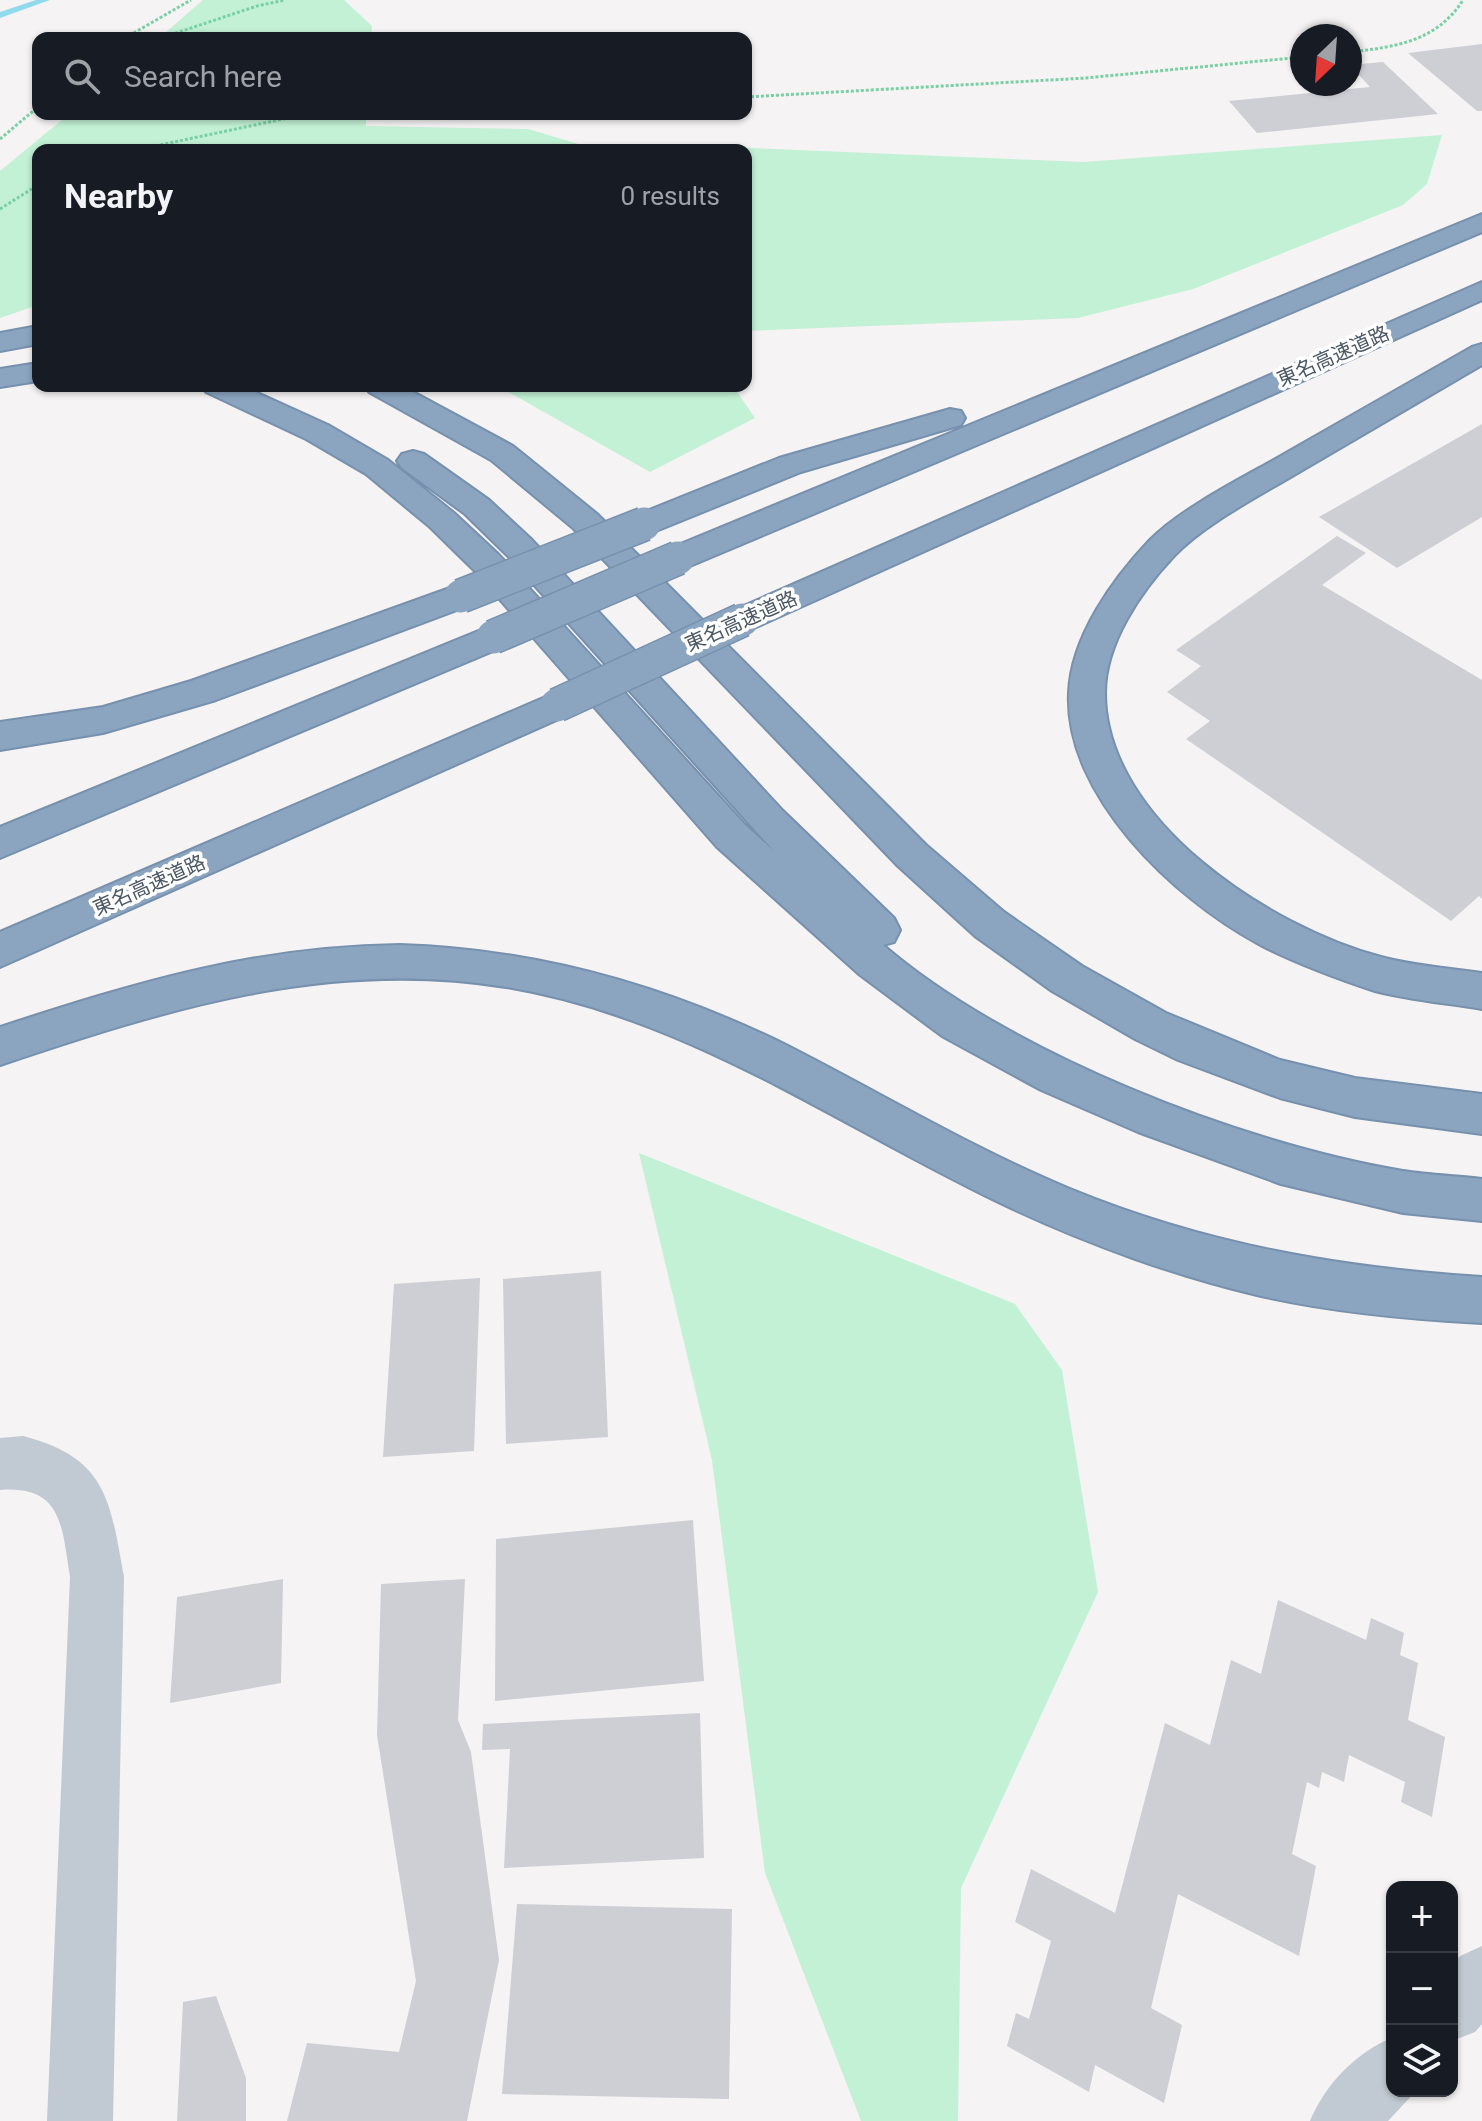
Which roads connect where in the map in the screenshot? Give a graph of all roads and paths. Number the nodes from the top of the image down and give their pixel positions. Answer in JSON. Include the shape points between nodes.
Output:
{"nodes":[{"id":1,"x":191,"y":0,"type":"edge"},
{"id":2,"x":285,"y":0,"type":"edge"},
{"id":3,"x":1463,"y":0,"type":"edge"},
{"id":4,"x":135,"y":32,"type":"edge"},
{"id":5,"x":179,"y":32,"type":"edge"},
{"id":6,"x":1362,"y":50,"type":"edge"},
{"id":7,"x":1290,"y":58,"type":"edge"},
{"id":8,"x":752,"y":97,"type":"edge"},
{"id":9,"x":32,"y":112,"type":"edge"},
{"id":10,"x":276,"y":120,"type":"edge"},
{"id":11,"x":0,"y":139,"type":"edge"},
{"id":12,"x":158,"y":144,"type":"edge"},
{"id":13,"x":32,"y":189,"type":"edge"},
{"id":14,"x":0,"y":209,"type":"edge"},
{"id":15,"x":1482,"y":222,"type":"edge"},
{"id":16,"x":1482,"y":290,"type":"edge"},
{"id":17,"x":32,"y":336,"type":"edge"},
{"id":18,"x":0,"y":342,"type":"edge"},
{"id":19,"x":1167,"y":353,"type":"junction"},
{"id":20,"x":1482,"y":353,"type":"edge"},
{"id":21,"x":32,"y":373,"type":"edge"},
{"id":22,"x":0,"y":378,"type":"edge"},
{"id":23,"x":230,"y":392,"type":"edge"},
{"id":24,"x":260,"y":392,"type":"edge"},
{"id":25,"x":391,"y":392,"type":"edge"},
{"id":26,"x":0,"y":736,"type":"edge"},
{"id":27,"x":0,"y":843,"type":"edge"},
{"id":28,"x":0,"y":950,"type":"edge"},
{"id":29,"x":1482,"y":991,"type":"edge"},
{"id":30,"x":0,"y":1046,"type":"edge"},
{"id":31,"x":1482,"y":1114,"type":"edge"},
{"id":32,"x":1154,"y":1118,"type":"junction"},
{"id":33,"x":1482,"y":1200,"type":"edge"},
{"id":34,"x":1482,"y":1300,"type":"edge"},
{"id":35,"x":0,"y":1464,"type":"edge"},
{"id":36,"x":1482,"y":1978,"type":"edge"},
{"id":37,"x":1458,"y":2003,"type":"edge"},
{"id":38,"x":1386,"y":2076,"type":"edge"},
{"id":39,"x":80,"y":2121,"type":"edge"},
{"id":40,"x":1343,"y":2121,"type":"edge"}],
"edges":[{"from":1,"to":4,"type":"path"},
{"from":2,"to":5,"type":"path"},
{"from":3,"to":6,"type":"path","via":[[1438,31],[1416,41]]},
{"from":7,"to":8,"type":"path","via":[[1086,78]]},
{"from":9,"to":11,"type":"path"},
{"from":10,"to":12,"type":"path"},
{"from":13,"to":14,"type":"path"},
{"from":15,"to":19,"type":"highway"},
{"from":16,"to":28,"type":"highway","name":"東名高速道路","bridge":true},
{"from":17,"to":18,"type":"highway"},
{"from":19,"to":26,"type":"highway","bridge":true,"via":[[790,465],[461,596],[203,691],[103,720]]},
{"from":19,"to":27,"type":"highway","bridge":true},
{"from":20,"to":29,"type":"highway","via":[[1226,501],[1164,546],[1112,615],[1094,655],[1087,693],[1094,744],[1121,801],[1203,887],[1272,932],[1377,974]]},
{"from":21,"to":22,"type":"highway"},
{"from":23,"to":32,"type":"highway","via":[[377,467],[442,520],[487,563],[731,836],[875,963],[957,1023],[1057,1076]]},
{"from":24,"to":32,"type":"highway","via":[[329,416],[401,452],[477,507],[769,821],[894,945],[965,1006],[1061,1068]]},
{"from":25,"to":31,"type":"highway","via":[[502,453],[555,494],[871,816],[956,896],[1028,953],[1187,1043],[1280,1079],[1393,1104]]},
{"from":30,"to":34,"type":"highway","via":[[226,978],[415,963],[506,970],[617,994],[715,1030],[1007,1184],[1115,1229],[1261,1274]]},
{"from":32,"to":33,"type":"highway","via":[[1281,1163],[1403,1192]]},
{"from":35,"to":39,"type":"street","via":[[23,1462],[61,1479],[85,1508],[97,1577]]},
{"from":36,"to":37,"type":"street"},
{"from":38,"to":40,"type":"street"}]}
